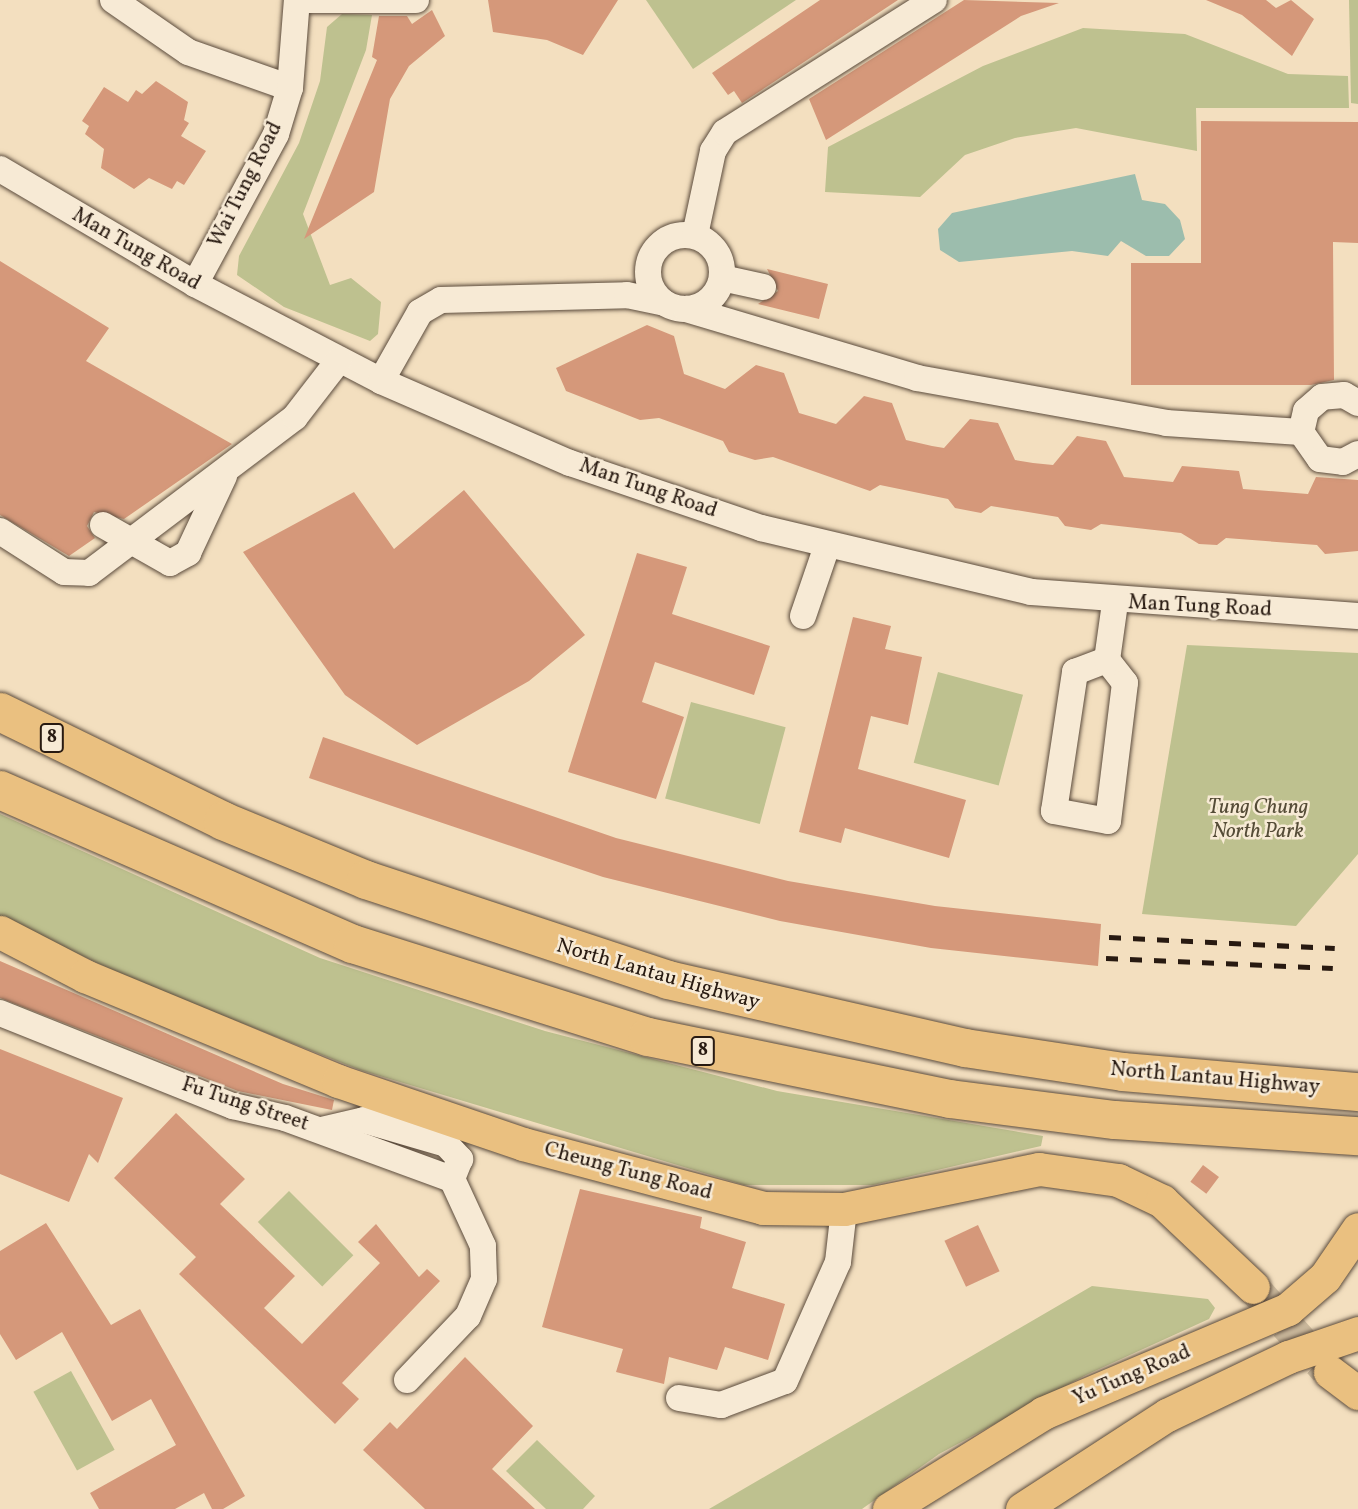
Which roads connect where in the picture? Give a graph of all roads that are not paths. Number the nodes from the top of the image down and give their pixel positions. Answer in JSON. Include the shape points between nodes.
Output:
{"nodes":[{"id":1,"x":113,"y":0,"type":"edge"},
{"id":2,"x":297,"y":0,"type":"edge"},
{"id":3,"x":415,"y":0,"type":"edge"},
{"id":4,"x":934,"y":0,"type":"edge"},
{"id":5,"x":290,"y":88,"type":"junction"},
{"id":6,"x":0,"y":169,"type":"edge"},
{"id":7,"x":695,"y":235,"type":"junction"},
{"id":8,"x":195,"y":284,"type":"junction"},
{"id":9,"x":763,"y":287,"type":"dead end"},
{"id":10,"x":637,"y":288,"type":"junction"},
{"id":11,"x":717,"y":288,"type":"junction"},
{"id":12,"x":675,"y":306,"type":"junction"},
{"id":13,"x":720,"y":323,"type":"junction"},
{"id":14,"x":339,"y":360,"type":"junction"},
{"id":15,"x":381,"y":382,"type":"junction"},
{"id":16,"x":1358,"y":403,"type":"edge"},
{"id":17,"x":1301,"y":432,"type":"junction"},
{"id":18,"x":1358,"y":454,"type":"edge"},
{"id":19,"x":225,"y":474,"type":"junction"},
{"id":20,"x":103,"y":525,"type":"dead end"},
{"id":21,"x":0,"y":531,"type":"edge"},
{"id":22,"x":130,"y":543,"type":"junction"},
{"id":23,"x":827,"y":546,"type":"junction"},
{"id":24,"x":1115,"y":603,"type":"junction"},
{"id":25,"x":803,"y":616,"type":"dead end"},
{"id":26,"x":1358,"y":616,"type":"edge"},
{"id":27,"x":1107,"y":660,"type":"junction"},
{"id":28,"x":0,"y":712,"type":"edge"},
{"id":29,"x":0,"y":790,"type":"edge"},
{"id":30,"x":0,"y":932,"type":"edge"},
{"id":31,"x":0,"y":1013,"type":"edge"},
{"id":32,"x":1358,"y":1092,"type":"edge"},
{"id":33,"x":1358,"y":1136,"type":"edge"},
{"id":34,"x":848,"y":1228,"type":"junction"},
{"id":35,"x":1358,"y":1228,"type":"edge"},
{"id":36,"x":1253,"y":1287,"type":"tunnel mouth"},
{"id":37,"x":1358,"y":1333,"type":"edge"},
{"id":38,"x":1330,"y":1372,"type":"tunnel mouth"},
{"id":39,"x":407,"y":1380,"type":"dead end"},
{"id":40,"x":1358,"y":1393,"type":"edge"},
{"id":41,"x":679,"y":1398,"type":"dead end"},
{"id":42,"x":889,"y":1509,"type":"edge"},
{"id":43,"x":1022,"y":1509,"type":"edge"}],
"edges":[{"from":1,"to":5,"type":"street","via":[[188,52]]},
{"from":2,"to":3,"type":"street"},
{"from":2,"to":5,"type":"street","name":"Wai Tung Road"},
{"from":4,"to":7,"type":"street","via":[[725,132],[713,150]]},
{"from":5,"to":8,"type":"street","name":"Wai Tung Road","via":[[276,134]]},
{"from":6,"to":8,"type":"street","name":"Man Tung Road"},
{"from":7,"to":10,"type":"street","via":[[658,245]]},
{"from":7,"to":11,"type":"street","via":[[713,247]]},
{"from":8,"to":14,"type":"street","name":"Man Tung Road"},
{"from":9,"to":11,"type":"street"},
{"from":10,"to":12,"type":"street"},
{"from":10,"to":15,"type":"street","via":[[441,300],[420,312]]},
{"from":11,"to":12,"type":"street"},
{"from":11,"to":13,"type":"street"},
{"from":12,"to":13,"type":"street"},
{"from":13,"to":17,"type":"street","via":[[930,380],[1166,423]]},
{"from":14,"to":15,"type":"street","name":"Man Tung Road"},
{"from":14,"to":19,"type":"street","via":[[317,396]]},
{"from":15,"to":23,"type":"street","name":"Man Tung Road","via":[[570,463]]},
{"from":16,"to":17,"type":"street","via":[[1344,395],[1322,397],[1306,411]]},
{"from":17,"to":18,"type":"street","via":[[1321,459],[1343,462]]},
{"from":19,"to":22,"type":"street"},
{"from":19,"to":22,"type":"street","via":[[188,553],[170,563]]},
{"from":20,"to":22,"type":"street"},
{"from":21,"to":22,"type":"street","via":[[65,572],[89,573]]},
{"from":23,"to":24,"type":"street","name":"Man Tung Road","via":[[1027,591]]},
{"from":23,"to":25,"type":"street"},
{"from":24,"to":26,"type":"street","name":"Man Tung Road"},
{"from":24,"to":27,"type":"street"},
{"from":27,"to":27,"type":"street","via":[[1125,683],[1108,821],[1054,811],[1075,672]]},
{"from":28,"to":32,"type":"highway","name":"North Lantau Highway","number":"8","via":[[223,821],[366,880],[668,980],[842,1024],[1017,1056]]},
{"from":29,"to":33,"type":"highway","number":"8","via":[[353,944],[648,1037],[950,1099],[1115,1120]]},
{"from":30,"to":34,"type":"main road","name":"Cheung Tung Road","via":[[85,976],[338,1081],[523,1144]]},
{"from":31,"to":39,"type":"street","name":"Fu Tung Street","via":[[233,1106],[323,1130],[452,1179],[483,1247],[484,1279],[468,1316]]},
{"from":34,"to":36,"type":"main road","name":"Cheung Tung Road","via":[[1013,1172],[1094,1173],[1162,1201]]},
{"from":34,"to":41,"type":"street","via":[[838,1262],[785,1381],[721,1405]]},
{"from":35,"to":42,"type":"main road","name":"Yu Tung Road","via":[[1325,1277],[1288,1309],[1043,1413]]},
{"from":37,"to":43,"type":"main road","via":[[1288,1357],[1167,1415]]},
{"from":38,"to":40,"type":"main road"}]}
